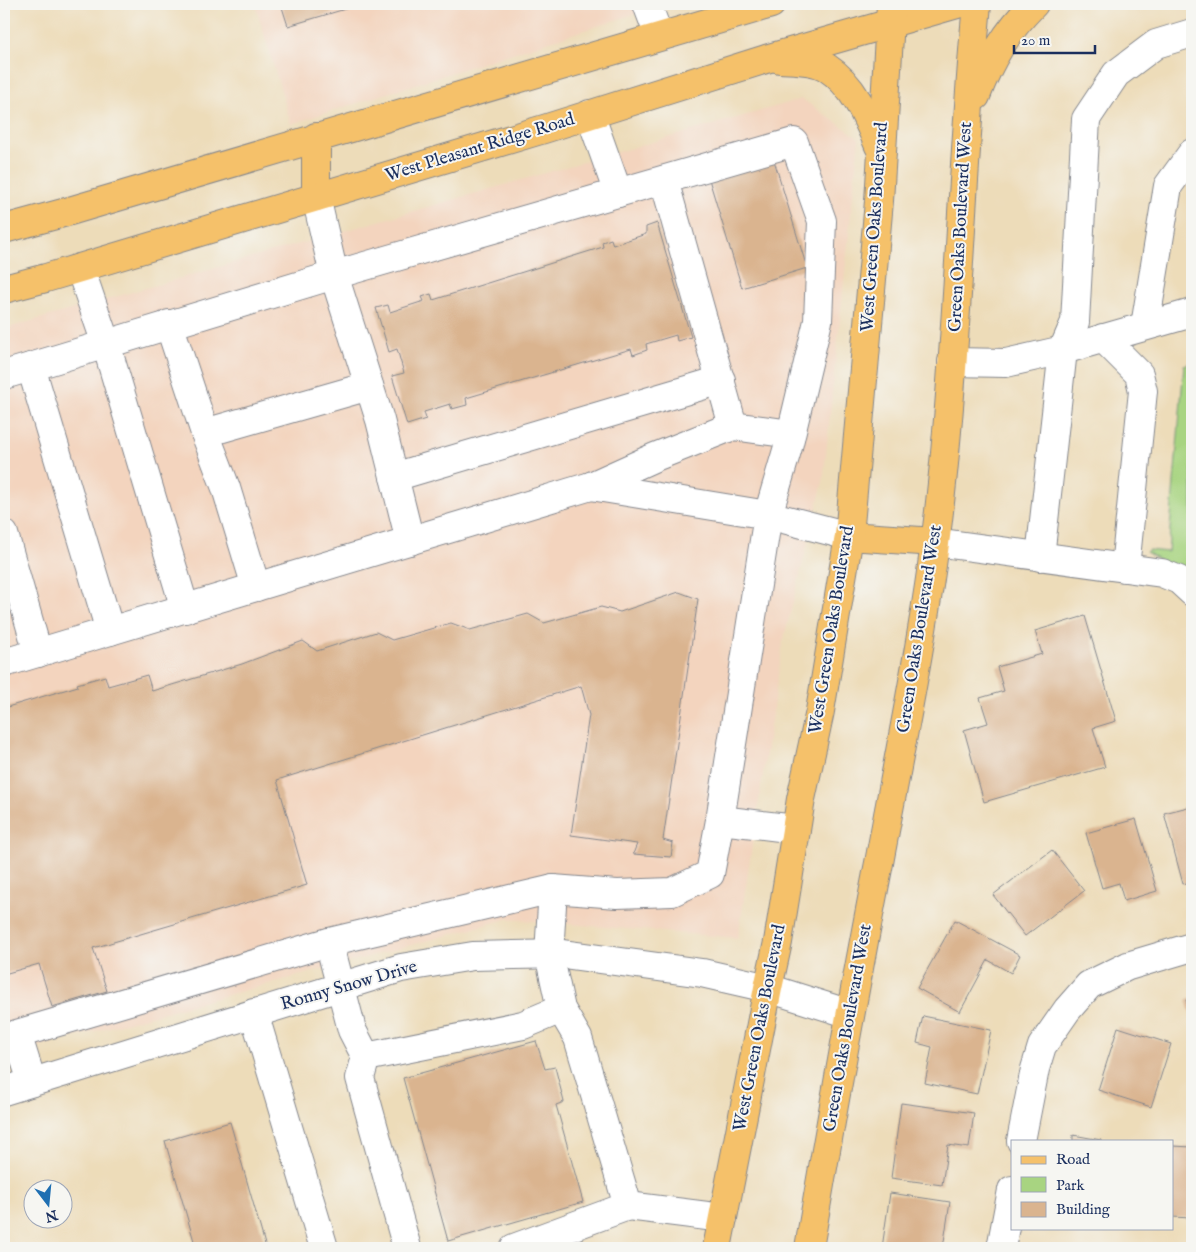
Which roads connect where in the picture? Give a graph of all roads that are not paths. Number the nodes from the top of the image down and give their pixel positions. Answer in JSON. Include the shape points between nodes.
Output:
{"nodes":[{"id":1,"x":648,"y":4,"type":"edge"},
{"id":2,"x":957,"y":4,"type":"edge"},
{"id":3,"x":977,"y":4,"type":"edge"},
{"id":4,"x":1034,"y":4,"type":"edge"},
{"id":5,"x":760,"y":6,"type":"edge"},
{"id":6,"x":890,"y":13,"type":"edge"},
{"id":7,"x":1192,"y":33,"type":"edge"},
{"id":8,"x":659,"y":36,"type":"junction"},
{"id":9,"x":766,"y":59,"type":"junction"},
{"id":10,"x":590,"y":114,"type":"junction"},
{"id":11,"x":967,"y":121,"type":"junction"},
{"id":12,"x":316,"y":138,"type":"junction"},
{"id":13,"x":882,"y":152,"type":"junction"},
{"id":14,"x":1192,"y":153,"type":"edge"},
{"id":15,"x":664,"y":180,"type":"junction"},
{"id":16,"x":618,"y":194,"type":"junction"},
{"id":17,"x":316,"y":197,"type":"junction"},
{"id":18,"x":4,"y":228,"type":"edge"},
{"id":19,"x":80,"y":268,"type":"junction"},
{"id":20,"x":334,"y":275,"type":"junction"},
{"id":21,"x":4,"y":289,"type":"edge"},
{"id":22,"x":1192,"y":313,"type":"edge"},
{"id":23,"x":170,"y":324,"type":"junction"},
{"id":24,"x":1145,"y":326,"type":"junction"},
{"id":25,"x":1103,"y":338,"type":"junction"},
{"id":26,"x":106,"y":344,"type":"junction"},
{"id":27,"x":1063,"y":350,"type":"junction"},
{"id":28,"x":952,"y":362,"type":"junction"},
{"id":29,"x":31,"y":367,"type":"junction"},
{"id":30,"x":4,"y":375,"type":"edge"},
{"id":31,"x":721,"y":380,"type":"junction"},
{"id":32,"x":369,"y":386,"type":"junction"},
{"id":33,"x":734,"y":426,"type":"junction"},
{"id":34,"x":205,"y":433,"type":"junction"},
{"id":35,"x":791,"y":434,"type":"junction"},
{"id":36,"x":394,"y":477,"type":"junction"},
{"id":37,"x":591,"y":486,"type":"junction"},
{"id":38,"x":768,"y":515,"type":"junction"},
{"id":39,"x":4,"y":534,"type":"edge"},
{"id":40,"x":849,"y":536,"type":"junction"},
{"id":41,"x":410,"y":541,"type":"junction"},
{"id":42,"x":935,"y":542,"type":"junction"},
{"id":43,"x":1040,"y":557,"type":"junction"},
{"id":44,"x":1125,"y":568,"type":"junction"},
{"id":45,"x":256,"y":587,"type":"junction"},
{"id":46,"x":1192,"y":592,"type":"edge"},
{"id":47,"x":185,"y":609,"type":"junction"},
{"id":48,"x":110,"y":631,"type":"junction"},
{"id":49,"x":38,"y":653,"type":"junction"},
{"id":50,"x":4,"y":663,"type":"edge"},
{"id":51,"x":720,"y":820,"type":"junction"},
{"id":52,"x":796,"y":829,"type":"junction"},
{"id":53,"x":553,"y":889,"type":"junction"},
{"id":54,"x":329,"y":942,"type":"junction"},
{"id":55,"x":1192,"y":947,"type":"edge"},
{"id":56,"x":549,"y":954,"type":"junction"},
{"id":57,"x":340,"y":987,"type":"junction"},
{"id":58,"x":768,"y":988,"type":"junction"},
{"id":59,"x":561,"y":1009,"type":"junction"},
{"id":60,"x":254,"y":1013,"type":"junction"},
{"id":61,"x":850,"y":1014,"type":"junction"},
{"id":62,"x":366,"y":1057,"type":"junction"},
{"id":63,"x":32,"y":1082,"type":"junction"},
{"id":64,"x":4,"y":1091,"type":"edge"},
{"id":65,"x":1022,"y":1140,"type":"edge"},
{"id":66,"x":1011,"y":1195,"type":"edge"},
{"id":67,"x":628,"y":1206,"type":"junction"},
{"id":68,"x":723,"y":1218,"type":"junction"},
{"id":69,"x":324,"y":1248,"type":"edge"},
{"id":70,"x":407,"y":1248,"type":"edge"},
{"id":71,"x":514,"y":1248,"type":"edge"},
{"id":72,"x":718,"y":1248,"type":"edge"},
{"id":73,"x":809,"y":1248,"type":"edge"},
{"id":74,"x":1001,"y":1248,"type":"edge"}],
"edges":[{"from":1,"to":8,"type":"street"},
{"from":2,"to":6,"type":"main road","name":"West Pleasant Ridge Road"},
{"from":3,"to":11,"type":"main road","name":"Green Oaks Boulevard West"},
{"from":4,"to":11,"type":"main road","via":[[1007,35],[988,66]]},
{"from":5,"to":8,"type":"main road"},
{"from":6,"to":9,"type":"main road","name":"West Pleasant Ridge Road"},
{"from":6,"to":13,"type":"main road","name":"West Green Oaks Boulevard"},
{"from":7,"to":27,"type":"street","via":[[1156,44],[1116,74],[1086,119],[1075,322]]},
{"from":8,"to":12,"type":"main road"},
{"from":9,"to":10,"type":"main road","name":"West Pleasant Ridge Road"},
{"from":9,"to":13,"type":"main road","via":[[802,60],[825,66],[848,86],[864,111]]},
{"from":10,"to":16,"type":"street"},
{"from":10,"to":17,"type":"main road","name":"West Pleasant Ridge Road"},
{"from":11,"to":28,"type":"main road","name":"Green Oaks Boulevard West"},
{"from":12,"to":17,"type":"main road"},
{"from":12,"to":18,"type":"main road"},
{"from":13,"to":40,"type":"main road","name":"West Green Oaks Boulevard"},
{"from":14,"to":24,"type":"street","via":[[1168,186]]},
{"from":15,"to":16,"type":"street"},
{"from":15,"to":31,"type":"street"},
{"from":15,"to":35,"type":"street","via":[[794,142],[822,221],[818,321]]},
{"from":16,"to":20,"type":"street"},
{"from":17,"to":19,"type":"main road","name":"West Pleasant Ridge Road"},
{"from":17,"to":20,"type":"street"},
{"from":19,"to":21,"type":"main road","name":"West Pleasant Ridge Road"},
{"from":19,"to":26,"type":"street"},
{"from":20,"to":23,"type":"street"},
{"from":20,"to":32,"type":"street"},
{"from":22,"to":24,"type":"street"},
{"from":23,"to":26,"type":"street"},
{"from":23,"to":34,"type":"street"},
{"from":24,"to":25,"type":"street"},
{"from":25,"to":27,"type":"street"},
{"from":25,"to":44,"type":"street","via":[[1139,374],[1143,391]]},
{"from":26,"to":29,"type":"street"},
{"from":26,"to":47,"type":"street"},
{"from":27,"to":28,"type":"street","via":[[1006,363]]},
{"from":27,"to":43,"type":"street"},
{"from":28,"to":42,"type":"main road","name":"Green Oaks Boulevard West"},
{"from":29,"to":30,"type":"street"},
{"from":29,"to":48,"type":"street"},
{"from":31,"to":33,"type":"street"},
{"from":31,"to":36,"type":"street"},
{"from":32,"to":34,"type":"street"},
{"from":32,"to":36,"type":"street"},
{"from":33,"to":35,"type":"street"},
{"from":33,"to":37,"type":"street"},
{"from":34,"to":45,"type":"street","via":[[226,488]]},
{"from":35,"to":38,"type":"street"},
{"from":36,"to":41,"type":"street"},
{"from":37,"to":38,"type":"street"},
{"from":37,"to":41,"type":"street"},
{"from":38,"to":40,"type":"street"},
{"from":38,"to":51,"type":"street"},
{"from":39,"to":49,"type":"street"},
{"from":40,"to":42,"type":"main road"},
{"from":40,"to":52,"type":"main road","name":"West Green Oaks Boulevard","via":[[820,712]]},
{"from":41,"to":45,"type":"street"},
{"from":42,"to":43,"type":"street"},
{"from":42,"to":61,"type":"main road","name":"Green Oaks Boulevard West","via":[[919,648]]},
{"from":43,"to":44,"type":"street"},
{"from":44,"to":46,"type":"street","via":[[1162,573],[1179,580]]},
{"from":45,"to":47,"type":"street"},
{"from":47,"to":48,"type":"street"},
{"from":48,"to":49,"type":"street"},
{"from":49,"to":50,"type":"street"},
{"from":51,"to":52,"type":"street"},
{"from":51,"to":53,"type":"street","via":[[710,874],[672,892],[617,894]]},
{"from":52,"to":58,"type":"main road","name":"West Green Oaks Boulevard"},
{"from":53,"to":54,"type":"street"},
{"from":53,"to":56,"type":"street"},
{"from":54,"to":57,"type":"street"},
{"from":54,"to":63,"type":"street","via":[[17,1034]]},
{"from":55,"to":65,"type":"street","via":[[1128,966],[1089,985],[1067,1010],[1042,1046]]},
{"from":56,"to":57,"type":"street","name":"Ronny Snow Drive","via":[[473,956],[401,968]]},
{"from":56,"to":58,"type":"street","name":"Ronny Snow Drive","via":[[702,973]]},
{"from":56,"to":59,"type":"street"},
{"from":57,"to":60,"type":"street","name":"Ronny Snow Drive"},
{"from":57,"to":62,"type":"street","via":[[352,1030]]},
{"from":58,"to":61,"type":"street","name":"Ronny Snow Drive"},
{"from":58,"to":68,"type":"main road","name":"West Green Oaks Boulevard"},
{"from":59,"to":62,"type":"street","via":[[523,1025]]},
{"from":59,"to":67,"type":"street","via":[[578,1038]]},
{"from":60,"to":63,"type":"street","name":"Ronny Snow Drive"},
{"from":60,"to":69,"type":"street"},
{"from":61,"to":73,"type":"main road","name":"Green Oaks Boulevard West"},
{"from":62,"to":70,"type":"street","via":[[360,1078]]},
{"from":63,"to":64,"type":"street","name":"Ronny Snow Drive"},
{"from":66,"to":74,"type":"street"},
{"from":67,"to":68,"type":"street"},
{"from":67,"to":71,"type":"street"},
{"from":68,"to":72,"type":"main road","name":"West Green Oaks Boulevard"}]}
